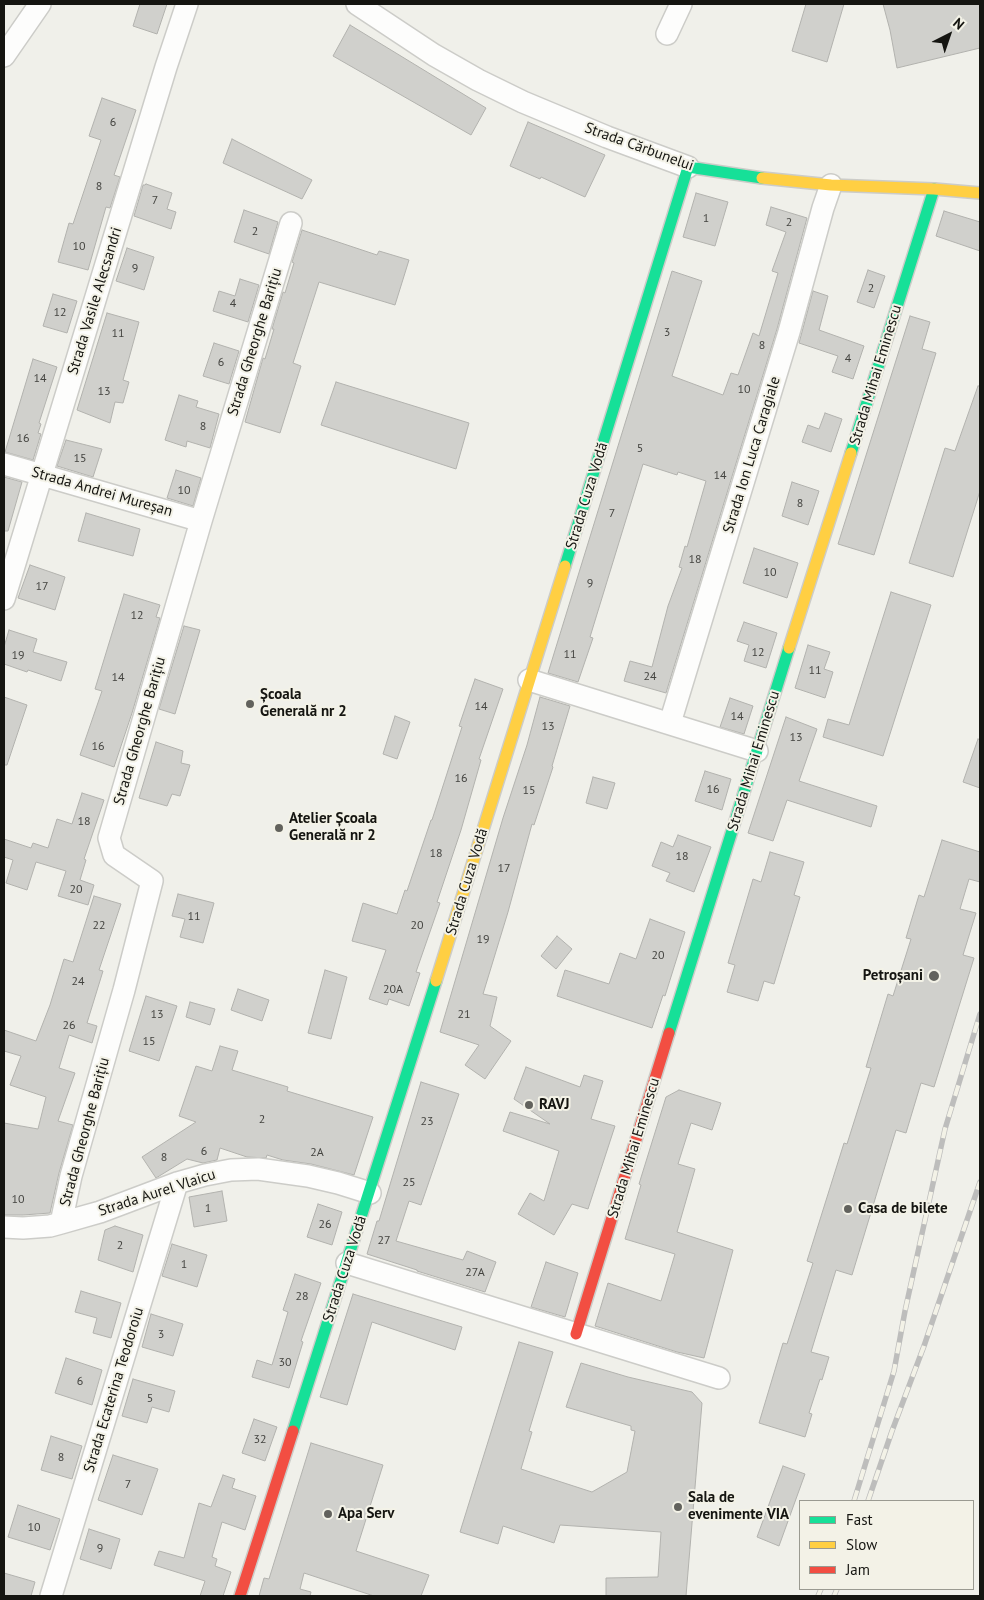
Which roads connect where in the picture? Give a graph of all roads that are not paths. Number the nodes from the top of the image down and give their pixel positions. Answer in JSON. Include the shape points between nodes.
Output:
{"nodes":[{"id":1,"x":40,"y":4,"type":"edge"},
{"id":2,"x":187,"y":4,"type":"edge"},
{"id":3,"x":357,"y":4,"type":"edge"},
{"id":4,"x":681,"y":4,"type":"edge"},
{"id":5,"x":667,"y":34,"type":"dead end"},
{"id":6,"x":4,"y":56,"type":"edge"},
{"id":7,"x":688,"y":167,"type":"junction"},
{"id":8,"x":831,"y":185,"type":"junction"},
{"id":9,"x":934,"y":189,"type":"junction"},
{"id":10,"x":980,"y":193,"type":"edge"},
{"id":11,"x":291,"y":223,"type":"dead end"},
{"id":12,"x":4,"y":464,"type":"edge"},
{"id":13,"x":41,"y":474,"type":"junction"},
{"id":14,"x":201,"y":521,"type":"junction"},
{"id":15,"x":4,"y":599,"type":"edge"},
{"id":16,"x":530,"y":680,"type":"junction"},
{"id":17,"x":670,"y":723,"type":"junction"},
{"id":18,"x":757,"y":751,"type":"junction"},
{"id":19,"x":177,"y":1183,"type":"junction"},
{"id":20,"x":370,"y":1193,"type":"junction"},
{"id":21,"x":61,"y":1223,"type":"junction"},
{"id":22,"x":4,"y":1227,"type":"edge"},
{"id":23,"x":347,"y":1263,"type":"junction"},
{"id":24,"x":576,"y":1334,"type":"junction"},
{"id":25,"x":719,"y":1378,"type":"dead end"},
{"id":26,"x":50,"y":1596,"type":"edge"},
{"id":27,"x":240,"y":1596,"type":"edge"}],
"edges":[{"from":1,"to":6,"type":"street"},
{"from":2,"to":13,"type":"street","name":"Strada Vasile Alecsandri"},
{"from":3,"to":7,"type":"street","name":"Strada Cărbunelui","via":[[485,84],[607,137]]},
{"from":4,"to":5,"type":"street"},
{"from":7,"to":8,"type":"main road","name":"Strada Cărbunelui"},
{"from":7,"to":16,"type":"main road","name":"Strada Cuza Vodă"},
{"from":8,"to":9,"type":"main road","name":"Strada Cărbunelui"},
{"from":8,"to":17,"type":"street","name":"Strada Ion Luca Caragiale"},
{"from":9,"to":10,"type":"main road","name":"Strada Cărbunelui"},
{"from":9,"to":18,"type":"main road","name":"Strada Mihai Eminescu"},
{"from":11,"to":14,"type":"street","name":"Strada Gheorghe Barițiu"},
{"from":12,"to":13,"type":"street","name":"Strada Andrei Mureșan"},
{"from":13,"to":14,"type":"street","name":"Strada Andrei Mureșan"},
{"from":13,"to":15,"type":"street","name":"Strada Vasile Alecsandri"},
{"from":14,"to":21,"type":"street","name":"Strada Gheorghe Barițiu","via":[[109,838],[114,855],[152,881]]},
{"from":16,"to":17,"type":"street"},
{"from":16,"to":20,"type":"main road","name":"Strada Cuza Vodă"},
{"from":17,"to":18,"type":"street"},
{"from":18,"to":24,"type":"main road","name":"Strada Mihai Eminescu"},
{"from":19,"to":20,"type":"street","name":"Strada Aurel Vlaicu","via":[[231,1170],[258,1169],[308,1176]]},
{"from":19,"to":21,"type":"street","name":"Strada Aurel Vlaicu"},
{"from":19,"to":26,"type":"street","name":"Strada Ecaterina Teodoroiu"},
{"from":20,"to":23,"type":"main road","name":"Strada Cuza Vodă"},
{"from":21,"to":22,"type":"street","name":"Strada Aurel Vlaicu"},
{"from":23,"to":24,"type":"street"},
{"from":23,"to":27,"type":"main road","name":"Strada Cuza Vodă"},
{"from":24,"to":25,"type":"street"}]}
